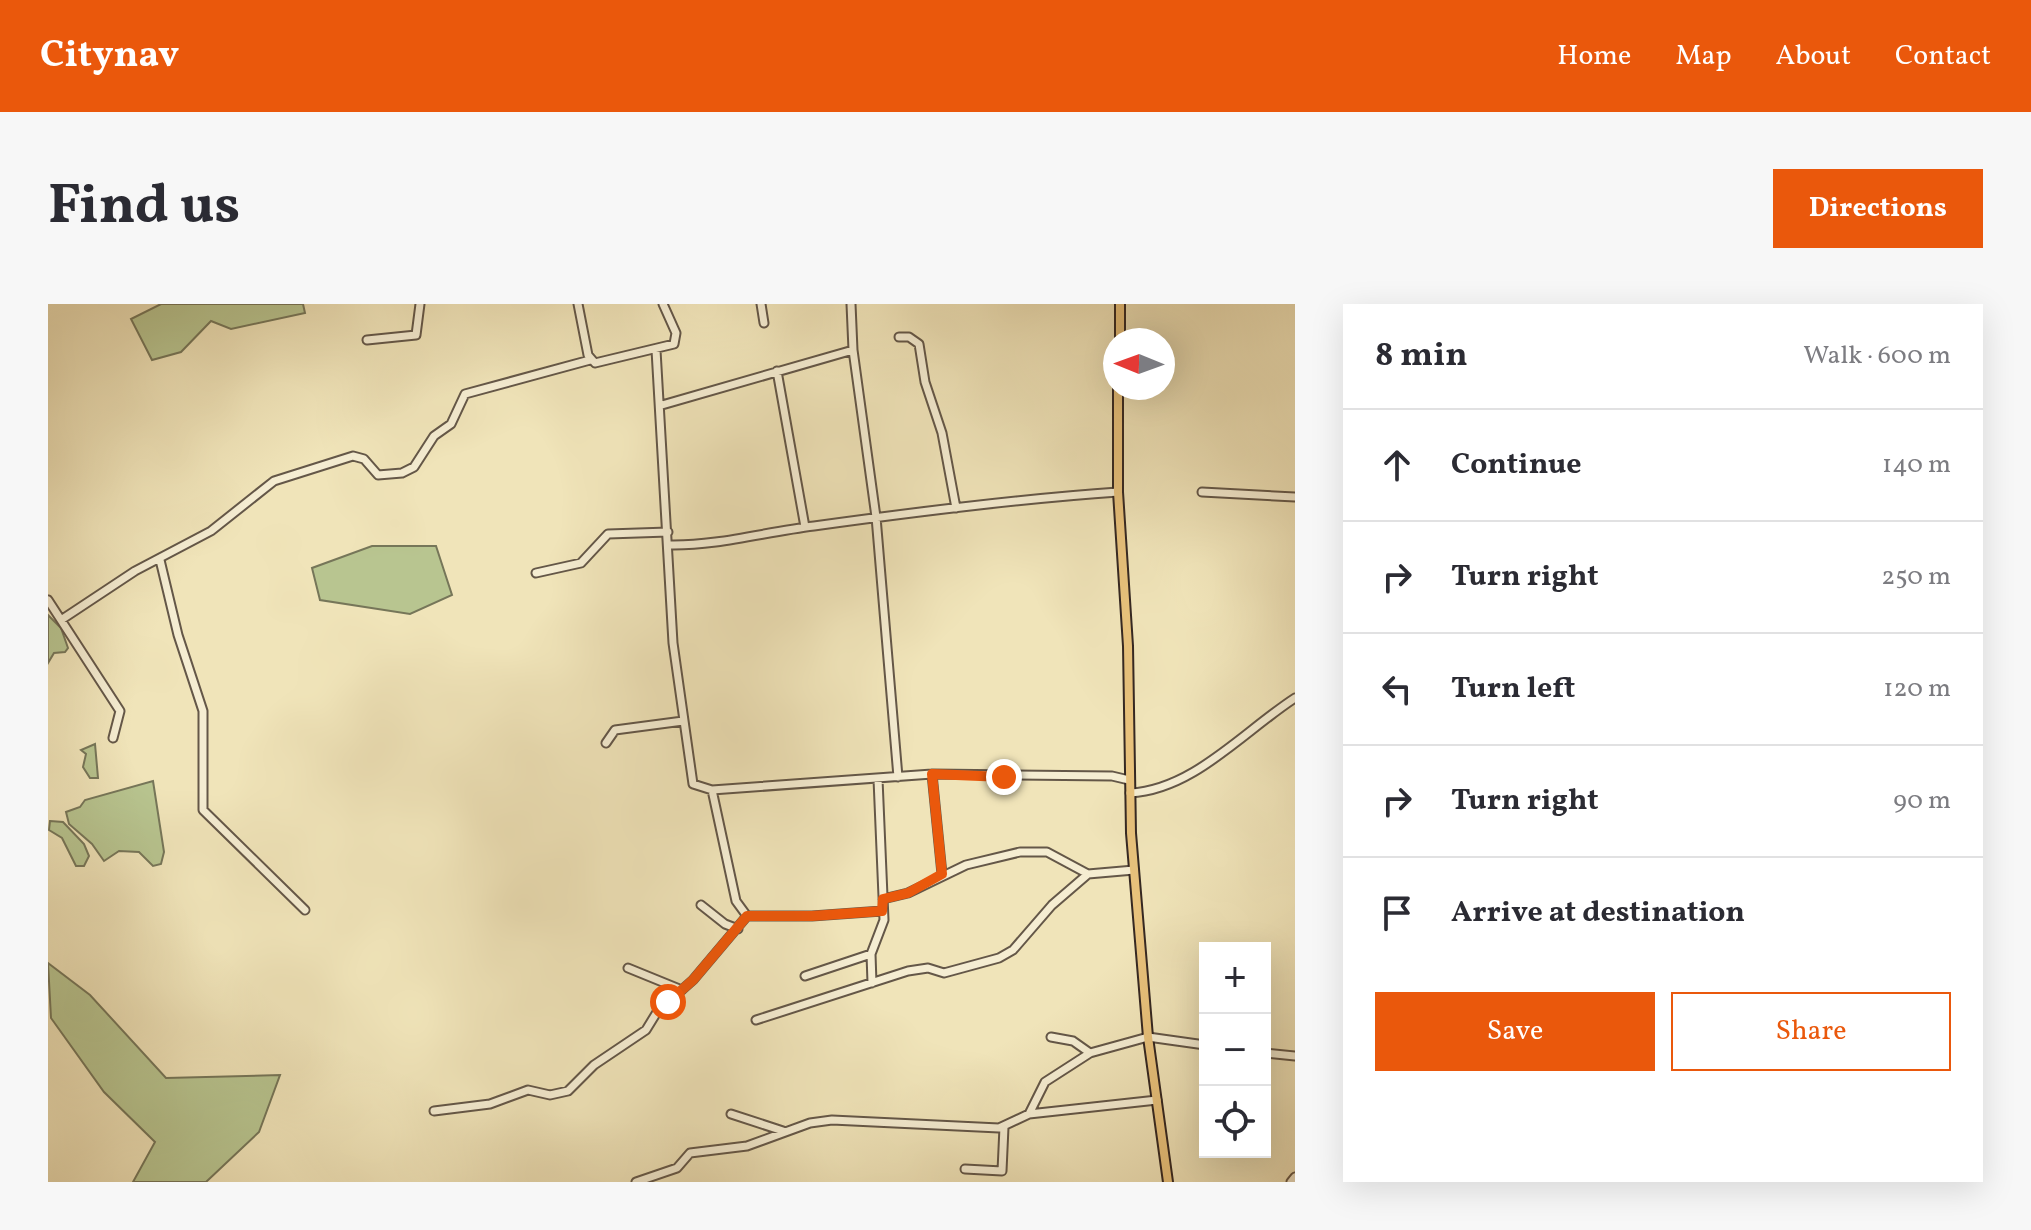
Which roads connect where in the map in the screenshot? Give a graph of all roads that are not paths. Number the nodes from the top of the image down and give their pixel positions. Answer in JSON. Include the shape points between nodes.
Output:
{"nodes":[{"id":1,"x":420,"y":304,"type":"edge"},
{"id":2,"x":578,"y":304,"type":"edge"},
{"id":3,"x":663,"y":304,"type":"edge"},
{"id":4,"x":761,"y":304,"type":"edge"},
{"id":5,"x":851,"y":304,"type":"edge"},
{"id":6,"x":1120,"y":304,"type":"edge"},
{"id":7,"x":764,"y":323,"type":"dead end"},
{"id":8,"x":1120,"y":328,"type":"edge"},
{"id":9,"x":899,"y":337,"type":"dead end"},
{"id":10,"x":367,"y":340,"type":"dead end"},
{"id":11,"x":656,"y":350,"type":"junction"},
{"id":12,"x":853,"y":350,"type":"junction"},
{"id":13,"x":590,"y":360,"type":"junction"},
{"id":14,"x":777,"y":371,"type":"junction"},
{"id":15,"x":1118,"y":400,"type":"edge"},
{"id":16,"x":662,"y":405,"type":"junction"},
{"id":17,"x":1118,"y":492,"type":"junction"},
{"id":18,"x":1202,"y":492,"type":"dead end"},
{"id":19,"x":1295,"y":497,"type":"edge"},
{"id":20,"x":956,"y":508,"type":"junction"},
{"id":21,"x":876,"y":517,"type":"junction"},
{"id":22,"x":805,"y":527,"type":"junction"},
{"id":23,"x":668,"y":532,"type":"junction"},
{"id":24,"x":669,"y":545,"type":"junction"},
{"id":25,"x":160,"y":560,"type":"junction"},
{"id":26,"x":536,"y":573,"type":"dead end"},
{"id":27,"x":48,"y":600,"type":"edge"},
{"id":28,"x":61,"y":620,"type":"junction"},
{"id":29,"x":1295,"y":698,"type":"edge"},
{"id":30,"x":683,"y":721,"type":"junction"},
{"id":31,"x":113,"y":738,"type":"dead end"},
{"id":32,"x":606,"y":743,"type":"dead end"},
{"id":33,"x":932,"y":774,"type":"junction"},
{"id":34,"x":898,"y":777,"type":"junction"},
{"id":35,"x":878,"y":779,"type":"junction"},
{"id":36,"x":1129,"y":780,"type":"junction"},
{"id":37,"x":712,"y":790,"type":"junction"},
{"id":38,"x":1130,"y":793,"type":"junction"},
{"id":39,"x":1134,"y":870,"type":"junction"},
{"id":40,"x":942,"y":874,"type":"junction"},
{"id":41,"x":1088,"y":874,"type":"junction"},
{"id":42,"x":883,"y":899,"type":"junction"},
{"id":43,"x":701,"y":905,"type":"dead end"},
{"id":44,"x":305,"y":910,"type":"dead end"},
{"id":45,"x":882,"y":911,"type":"junction"},
{"id":46,"x":747,"y":916,"type":"junction"},
{"id":47,"x":738,"y":929,"type":"junction"},
{"id":48,"x":871,"y":954,"type":"junction"},
{"id":49,"x":628,"y":968,"type":"dead end"},
{"id":50,"x":805,"y":976,"type":"dead end"},
{"id":51,"x":872,"y":983,"type":"junction"},
{"id":52,"x":682,"y":990,"type":"junction"},
{"id":53,"x":756,"y":1020,"type":"dead end"},
{"id":54,"x":1051,"y":1037,"type":"dead end"},
{"id":55,"x":1148,"y":1037,"type":"junction"},
{"id":56,"x":1199,"y":1044,"type":"edge"},
{"id":57,"x":1090,"y":1053,"type":"junction"},
{"id":58,"x":1271,"y":1054,"type":"edge"},
{"id":59,"x":1295,"y":1056,"type":"edge"},
{"id":60,"x":1157,"y":1100,"type":"junction"},
{"id":61,"x":434,"y":1111,"type":"dead end"},
{"id":62,"x":731,"y":1114,"type":"dead end"},
{"id":63,"x":1029,"y":1114,"type":"junction"},
{"id":64,"x":1004,"y":1127,"type":"junction"},
{"id":65,"x":783,"y":1131,"type":"junction"},
{"id":66,"x":965,"y":1169,"type":"dead end"},
{"id":67,"x":1295,"y":1177,"type":"edge"},
{"id":68,"x":636,"y":1182,"type":"edge"},
{"id":69,"x":1168,"y":1182,"type":"edge"},
{"id":70,"x":1291,"y":1182,"type":"edge"}],
"edges":[{"from":1,"to":10,"type":"street","via":[[416,335]]},
{"from":2,"to":13,"type":"street"},
{"from":3,"to":11,"type":"street","via":[[676,342]]},
{"from":4,"to":7,"type":"street"},
{"from":5,"to":12,"type":"street"},
{"from":6,"to":8,"type":"main road"},
{"from":9,"to":20,"type":"street","via":[[919,344]]},
{"from":11,"to":13,"type":"street","via":[[603,363]]},
{"from":11,"to":16,"type":"street"},
{"from":12,"to":14,"type":"street"},
{"from":12,"to":21,"type":"street"},
{"from":13,"to":25,"type":"street","via":[[465,394],[451,424],[434,436],[419,463],[402,473],[378,475],[364,459],[353,456],[274,481],[211,531]]},
{"from":14,"to":16,"type":"street"},
{"from":14,"to":22,"type":"street"},
{"from":15,"to":17,"type":"main road"},
{"from":16,"to":23,"type":"street"},
{"from":17,"to":20,"type":"street"},
{"from":17,"to":36,"type":"main road","via":[[1128,646]]},
{"from":18,"to":19,"type":"street"},
{"from":20,"to":21,"type":"street"},
{"from":21,"to":22,"type":"street"},
{"from":21,"to":34,"type":"street"},
{"from":22,"to":24,"type":"street","via":[[708,544]]},
{"from":23,"to":24,"type":"street"},
{"from":23,"to":26,"type":"street","via":[[608,534],[581,563]]},
{"from":24,"to":30,"type":"street"},
{"from":25,"to":28,"type":"street"},
{"from":25,"to":44,"type":"street","via":[[203,711],[203,810]]},
{"from":27,"to":28,"type":"street"},
{"from":28,"to":31,"type":"street","via":[[120,711]]},
{"from":29,"to":38,"type":"street","via":[[1199,768],[1160,789]]},
{"from":30,"to":32,"type":"street","via":[[615,730]]},
{"from":30,"to":37,"type":"street","via":[[693,784]]},
{"from":33,"to":34,"type":"street"},
{"from":33,"to":36,"type":"street"},
{"from":33,"to":40,"type":"street"},
{"from":34,"to":35,"type":"street"},
{"from":35,"to":37,"type":"street"},
{"from":35,"to":42,"type":"street"},
{"from":36,"to":38,"type":"main road"},
{"from":37,"to":46,"type":"street","via":[[736,901]]},
{"from":38,"to":39,"type":"main road"},
{"from":39,"to":41,"type":"street"},
{"from":39,"to":55,"type":"main road"},
{"from":40,"to":41,"type":"street","via":[[992,856],[1039,850]]},
{"from":40,"to":42,"type":"street","via":[[908,893]]},
{"from":41,"to":51,"type":"street","via":[[999,958],[944,973],[928,968],[908,971]]},
{"from":42,"to":45,"type":"street"},
{"from":43,"to":47,"type":"street"},
{"from":45,"to":46,"type":"street"},
{"from":45,"to":48,"type":"street","via":[[884,920]]},
{"from":46,"to":47,"type":"street"},
{"from":47,"to":52,"type":"street"},
{"from":48,"to":50,"type":"street"},
{"from":48,"to":51,"type":"street"},
{"from":49,"to":52,"type":"street"},
{"from":51,"to":53,"type":"street"},
{"from":52,"to":61,"type":"street","via":[[646,1030],[594,1065],[568,1091],[550,1095],[528,1090],[490,1104]]},
{"from":54,"to":57,"type":"street","via":[[1073,1041]]},
{"from":55,"to":56,"type":"street"},
{"from":55,"to":57,"type":"street"},
{"from":55,"to":60,"type":"main road"},
{"from":57,"to":63,"type":"street","via":[[1045,1082]]},
{"from":58,"to":59,"type":"street"},
{"from":60,"to":63,"type":"street"},
{"from":60,"to":69,"type":"main road"},
{"from":62,"to":65,"type":"street"},
{"from":63,"to":64,"type":"street"},
{"from":64,"to":65,"type":"street","via":[[852,1119]]},
{"from":64,"to":66,"type":"street","via":[[1002,1171]]},
{"from":65,"to":68,"type":"street","via":[[747,1146],[690,1153],[677,1168]]},
{"from":67,"to":70,"type":"street"}]}
